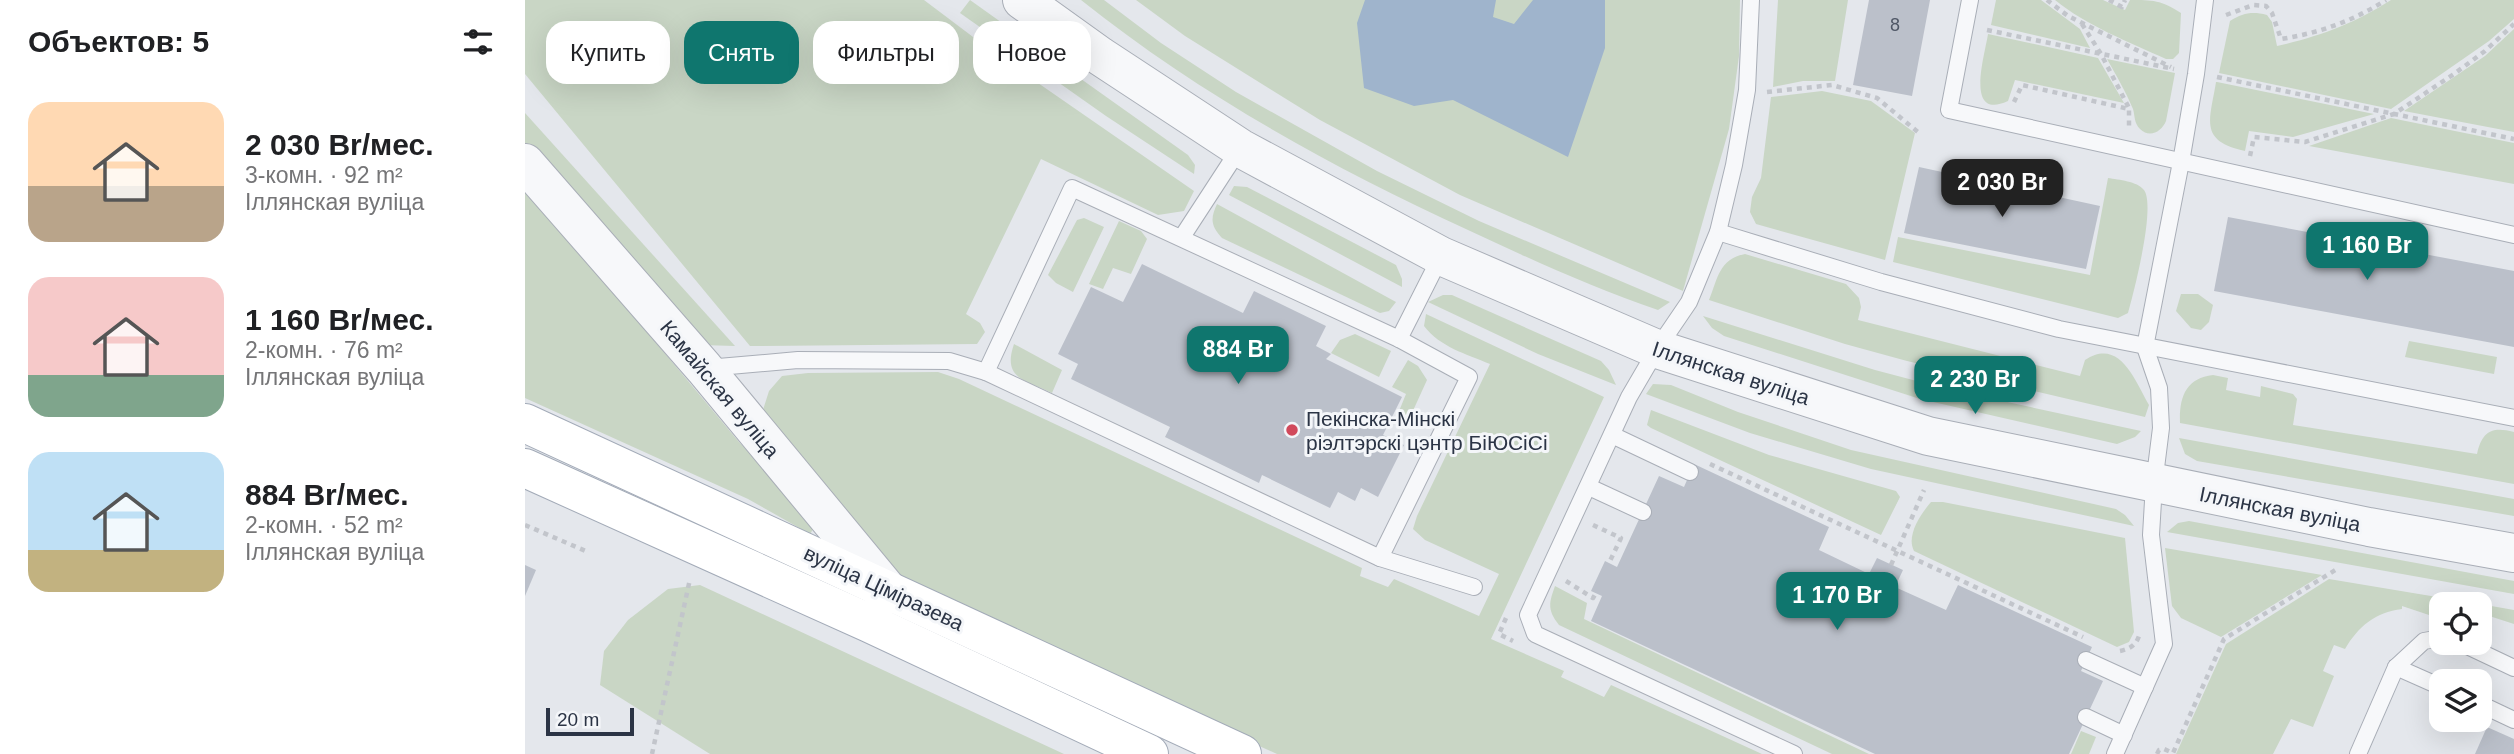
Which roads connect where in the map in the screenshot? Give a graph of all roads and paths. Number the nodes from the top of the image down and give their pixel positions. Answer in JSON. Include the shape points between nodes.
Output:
{"nodes":[{"id":1,"x":1022,"y":0,"type":"edge"},
{"id":2,"x":1751,"y":0,"type":"edge"},
{"id":3,"x":1970,"y":0,"type":"edge"},
{"id":4,"x":2047,"y":0,"type":"edge"},
{"id":5,"x":2109,"y":0,"type":"edge"},
{"id":6,"x":2125,"y":0,"type":"edge"},
{"id":7,"x":2205,"y":0,"type":"edge"},
{"id":8,"x":2386,"y":0,"type":"edge"},
{"id":9,"x":2081,"y":23,"type":"junction"},
{"id":10,"x":2219,"y":23,"type":"dead end"},
{"id":11,"x":2514,"y":24,"type":"edge"},
{"id":12,"x":1982,"y":40,"type":"dead end"},
{"id":13,"x":2101,"y":54,"type":"junction"},
{"id":14,"x":2196,"y":74,"type":"junction"},
{"id":15,"x":1766,"y":93,"type":"dead end"},
{"id":16,"x":2007,"y":109,"type":"dead end"},
{"id":17,"x":2129,"y":109,"type":"junction"},
{"id":18,"x":2394,"y":114,"type":"junction"},
{"id":19,"x":1919,"y":133,"type":"dead end"},
{"id":20,"x":2134,"y":134,"type":"dead end"},
{"id":21,"x":2514,"y":139,"type":"edge"},
{"id":22,"x":1240,"y":148,"type":"junction"},
{"id":23,"x":2238,"y":155,"type":"dead end"},
{"id":24,"x":2250,"y":157,"type":"junction"},
{"id":25,"x":2181,"y":162,"type":"junction"},
{"id":26,"x":525,"y":163,"type":"edge"},
{"id":27,"x":2250,"y":178,"type":"junction"},
{"id":28,"x":1718,"y":232,"type":"junction"},
{"id":29,"x":2514,"y":235,"type":"edge"},
{"id":30,"x":1182,"y":237,"type":"junction"},
{"id":31,"x":1441,"y":256,"type":"junction"},
{"id":32,"x":1399,"y":339,"type":"junction"},
{"id":33,"x":2145,"y":347,"type":"junction"},
{"id":34,"x":1657,"y":349,"type":"junction"},
{"id":35,"x":705,"y":368,"type":"junction"},
{"id":36,"x":986,"y":372,"type":"junction"},
{"id":37,"x":2514,"y":418,"type":"edge"},
{"id":38,"x":525,"y":423,"type":"edge"},
{"id":39,"x":1612,"y":435,"type":"junction"},
{"id":40,"x":1703,"y":460,"type":"dead end"},
{"id":41,"x":525,"y":468,"type":"edge"},
{"id":42,"x":1690,"y":472,"type":"dead end"},
{"id":43,"x":2154,"y":484,"type":"junction"},
{"id":44,"x":1589,"y":487,"type":"junction"},
{"id":45,"x":1924,"y":490,"type":"dead end"},
{"id":46,"x":1643,"y":512,"type":"dead end"},
{"id":47,"x":1575,"y":517,"type":"junction"},
{"id":48,"x":525,"y":525,"type":"edge"},
{"id":49,"x":1897,"y":550,"type":"junction"},
{"id":50,"x":588,"y":552,"type":"dead end"},
{"id":51,"x":2514,"y":553,"type":"edge"},
{"id":52,"x":1380,"y":558,"type":"junction"},
{"id":53,"x":1609,"y":563,"type":"dead end"},
{"id":54,"x":1891,"y":565,"type":"dead end"},
{"id":55,"x":2337,"y":569,"type":"dead end"},
{"id":56,"x":691,"y":576,"type":"dead end"},
{"id":57,"x":1474,"y":587,"type":"dead end"},
{"id":58,"x":887,"y":589,"type":"junction"},
{"id":59,"x":869,"y":623,"type":"junction"},
{"id":60,"x":2141,"y":631,"type":"dead end"},
{"id":61,"x":2087,"y":639,"type":"dead end"},
{"id":62,"x":2429,"y":639,"type":"edge"},
{"id":63,"x":2116,"y":652,"type":"dead end"},
{"id":64,"x":2486,"y":655,"type":"edge"},
{"id":65,"x":2086,"y":660,"type":"dead end"},
{"id":66,"x":2396,"y":667,"type":"junction"},
{"id":67,"x":2514,"y":668,"type":"edge"},
{"id":68,"x":2429,"y":682,"type":"edge"},
{"id":69,"x":2145,"y":687,"type":"junction"},
{"id":70,"x":2492,"y":710,"type":"edge"},
{"id":71,"x":2085,"y":717,"type":"dead end"},
{"id":72,"x":2514,"y":720,"type":"edge"},
{"id":73,"x":2124,"y":735,"type":"junction"},
{"id":74,"x":652,"y":754,"type":"edge"},
{"id":75,"x":1149,"y":754,"type":"edge"},
{"id":76,"x":1243,"y":754,"type":"edge"},
{"id":77,"x":1794,"y":754,"type":"edge"},
{"id":78,"x":2115,"y":754,"type":"edge"},
{"id":79,"x":2157,"y":754,"type":"edge"},
{"id":80,"x":2358,"y":754,"type":"edge"}],
"edges":[{"from":1,"to":22,"type":"street","name":"Іллянская вуліца"},
{"from":2,"to":28,"type":"lane","via":[[1747,90]]},
{"from":3,"to":25,"type":"lane","via":[[1949,110]]},
{"from":4,"to":9,"type":"path"},
{"from":5,"to":6,"type":"path","via":[[2122,7]]},
{"from":7,"to":14,"type":"lane"},
{"from":8,"to":10,"type":"path","via":[[2316,33],[2281,39],[2266,6],[2241,8]]},
{"from":9,"to":13,"type":"path"},
{"from":9,"to":13,"type":"path","via":[[2179,70]]},
{"from":11,"to":18,"type":"path","via":[[2464,66]]},
{"from":12,"to":13,"type":"path","via":[[1984,30]]},
{"from":13,"to":17,"type":"path"},
{"from":14,"to":18,"type":"path"},
{"from":14,"to":25,"type":"lane"},
{"from":15,"to":19,"type":"path","via":[[1832,85],[1877,98]]},
{"from":16,"to":17,"type":"path","via":[[2022,85]]},
{"from":17,"to":20,"type":"path","via":[[2129,130]]},
{"from":18,"to":21,"type":"path"},
{"from":18,"to":24,"type":"path","via":[[2305,142],[2254,137]]},
{"from":22,"to":30,"type":"lane"},
{"from":22,"to":31,"type":"street","name":"Іллянская вуліца"},
{"from":23,"to":24,"type":"path"},
{"from":24,"to":27,"type":"path"},
{"from":25,"to":27,"type":"lane"},
{"from":25,"to":33,"type":"lane"},
{"from":26,"to":35,"type":"street","name":"Камайская вуліца"},
{"from":27,"to":29,"type":"lane"},
{"from":28,"to":33,"type":"lane","via":[[1881,282]]},
{"from":28,"to":34,"type":"lane","via":[[1689,302]]},
{"from":30,"to":32,"type":"lane"},
{"from":30,"to":36,"type":"lane","via":[[1072,188]]},
{"from":31,"to":32,"type":"lane"},
{"from":31,"to":34,"type":"street","name":"Іллянская вуліца"},
{"from":32,"to":52,"type":"lane","via":[[1469,377]]},
{"from":33,"to":37,"type":"lane"},
{"from":33,"to":43,"type":"lane","via":[[2159,388],[2161,428]]},
{"from":34,"to":39,"type":"lane"},
{"from":34,"to":43,"type":"street","name":"Іллянская вуліца","via":[[1928,436]]},
{"from":35,"to":36,"type":"lane","via":[[798,360],[949,361]]},
{"from":35,"to":58,"type":"street","name":"Камайская вуліца"},
{"from":36,"to":52,"type":"lane"},
{"from":38,"to":58,"type":"main road","name":"вуліца Ціміразева"},
{"from":39,"to":42,"type":"lane"},
{"from":39,"to":44,"type":"lane"},
{"from":40,"to":49,"type":"path"},
{"from":41,"to":59,"type":"main road","name":"вуліца Ціміразева"},
{"from":43,"to":51,"type":"street","name":"Іллянская вуліца"},
{"from":43,"to":69,"type":"lane","via":[[2151,535],[2164,644]]},
{"from":44,"to":46,"type":"lane"},
{"from":44,"to":47,"type":"lane"},
{"from":45,"to":49,"type":"path"},
{"from":47,"to":53,"type":"path","via":[[1621,538]]},
{"from":47,"to":77,"type":"lane","via":[[1528,615],[1535,634]]},
{"from":48,"to":50,"type":"path"},
{"from":49,"to":54,"type":"path"},
{"from":49,"to":61,"type":"path"},
{"from":52,"to":57,"type":"lane"},
{"from":55,"to":79,"type":"path","via":[[2224,639],[2173,753],[2164,749]]},
{"from":56,"to":74,"type":"path"},
{"from":58,"to":59,"type":"street"},
{"from":58,"to":76,"type":"main road","name":"вуліца Ціміразева"},
{"from":59,"to":75,"type":"main road","name":"вуліца Ціміразева"},
{"from":60,"to":63,"type":"path","via":[[2128,650]]},
{"from":62,"to":66,"type":"lane"},
{"from":64,"to":67,"type":"lane"},
{"from":65,"to":69,"type":"lane"},
{"from":66,"to":68,"type":"lane"},
{"from":66,"to":80,"type":"lane"},
{"from":69,"to":73,"type":"lane"},
{"from":70,"to":72,"type":"lane"},
{"from":71,"to":73,"type":"lane"},
{"from":73,"to":78,"type":"lane"}]}
